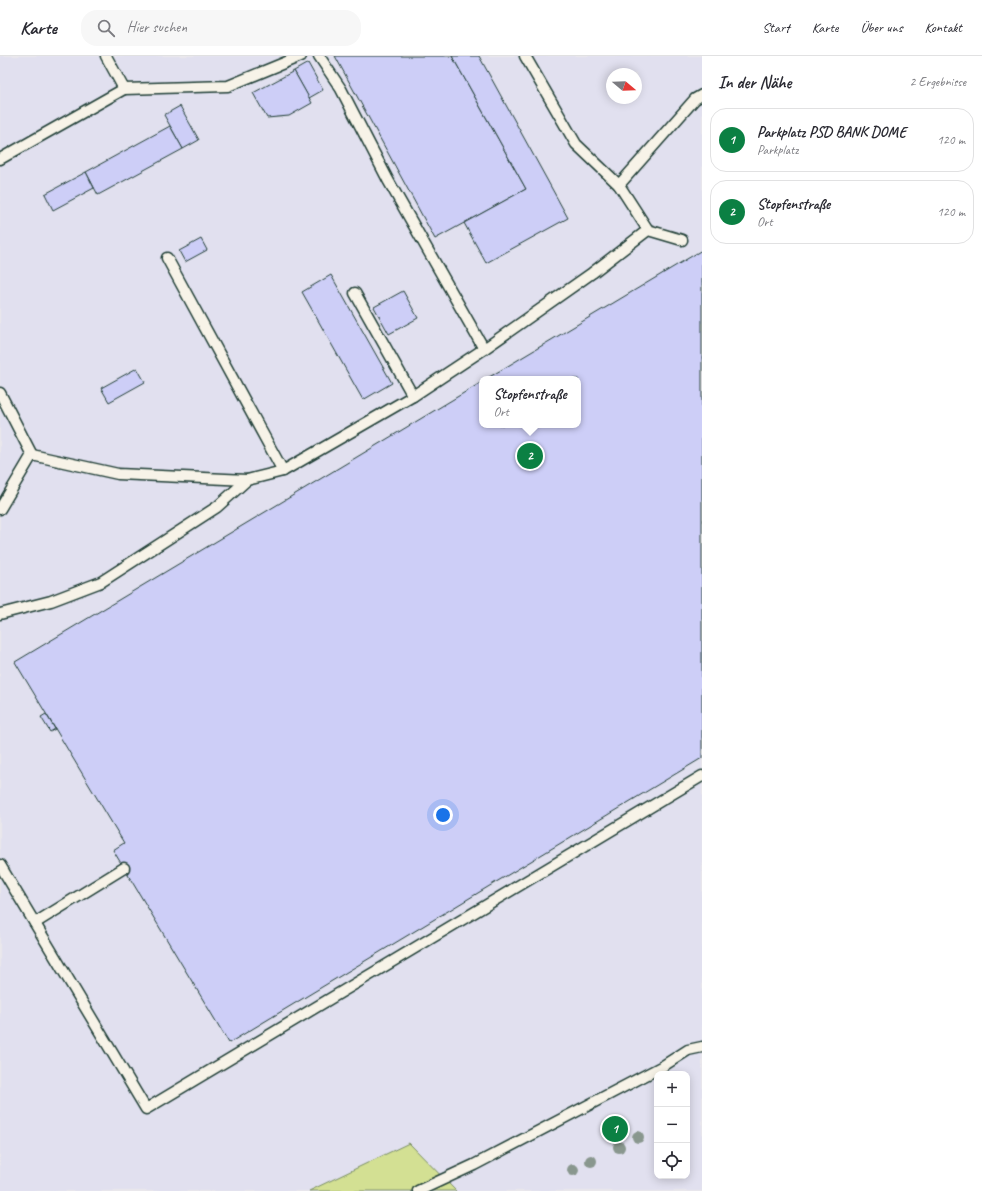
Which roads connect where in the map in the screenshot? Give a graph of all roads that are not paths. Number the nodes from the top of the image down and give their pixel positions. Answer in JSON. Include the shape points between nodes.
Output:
{"nodes":[{"id":1,"x":106,"y":56,"type":"edge"},
{"id":2,"x":301,"y":56,"type":"edge"},
{"id":3,"x":319,"y":56,"type":"edge"},
{"id":4,"x":525,"y":56,"type":"edge"},
{"id":5,"x":124,"y":89,"type":"junction"},
{"id":6,"x":702,"y":95,"type":"edge"},
{"id":7,"x":0,"y":159,"type":"edge"},
{"id":8,"x":619,"y":185,"type":"junction"},
{"id":9,"x":648,"y":230,"type":"junction"},
{"id":10,"x":682,"y":240,"type":"dead end"},
{"id":11,"x":168,"y":258,"type":"dead end"},
{"id":12,"x":355,"y":293,"type":"dead end"},
{"id":13,"x":484,"y":349,"type":"junction"},
{"id":14,"x":0,"y":393,"type":"edge"},
{"id":15,"x":413,"y":396,"type":"junction"},
{"id":16,"x":32,"y":455,"type":"junction"},
{"id":17,"x":283,"y":471,"type":"junction"},
{"id":18,"x":247,"y":480,"type":"junction"},
{"id":19,"x":0,"y":509,"type":"edge"},
{"id":20,"x":0,"y":614,"type":"edge"},
{"id":21,"x":702,"y":776,"type":"edge"},
{"id":22,"x":0,"y":865,"type":"edge"},
{"id":23,"x":124,"y":868,"type":"dead end"},
{"id":24,"x":35,"y":923,"type":"junction"},
{"id":25,"x":702,"y":1047,"type":"edge"},
{"id":26,"x":418,"y":1191,"type":"edge"}],
"edges":[{"from":1,"to":5,"type":"lane"},
{"from":2,"to":5,"type":"lane","via":[[228,86]]},
{"from":3,"to":13,"type":"lane","via":[[341,89],[388,180]]},
{"from":4,"to":8,"type":"lane","via":[[576,144]]},
{"from":5,"to":7,"type":"lane"},
{"from":6,"to":8,"type":"lane","via":[[695,99]]},
{"from":8,"to":9,"type":"lane"},
{"from":9,"to":10,"type":"lane"},
{"from":9,"to":13,"type":"lane"},
{"from":11,"to":17,"type":"lane"},
{"from":12,"to":15,"type":"lane"},
{"from":13,"to":15,"type":"lane"},
{"from":14,"to":16,"type":"lane"},
{"from":15,"to":17,"type":"lane"},
{"from":16,"to":18,"type":"lane","via":[[118,474]]},
{"from":16,"to":19,"type":"lane"},
{"from":17,"to":18,"type":"lane"},
{"from":18,"to":20,"type":"lane","via":[[217,506],[101,582],[51,601]]},
{"from":21,"to":24,"type":"lane","via":[[146,1109]]},
{"from":22,"to":24,"type":"lane"},
{"from":23,"to":24,"type":"lane"},
{"from":25,"to":26,"type":"lane","via":[[688,1050],[663,1066],[488,1158]]}]}
